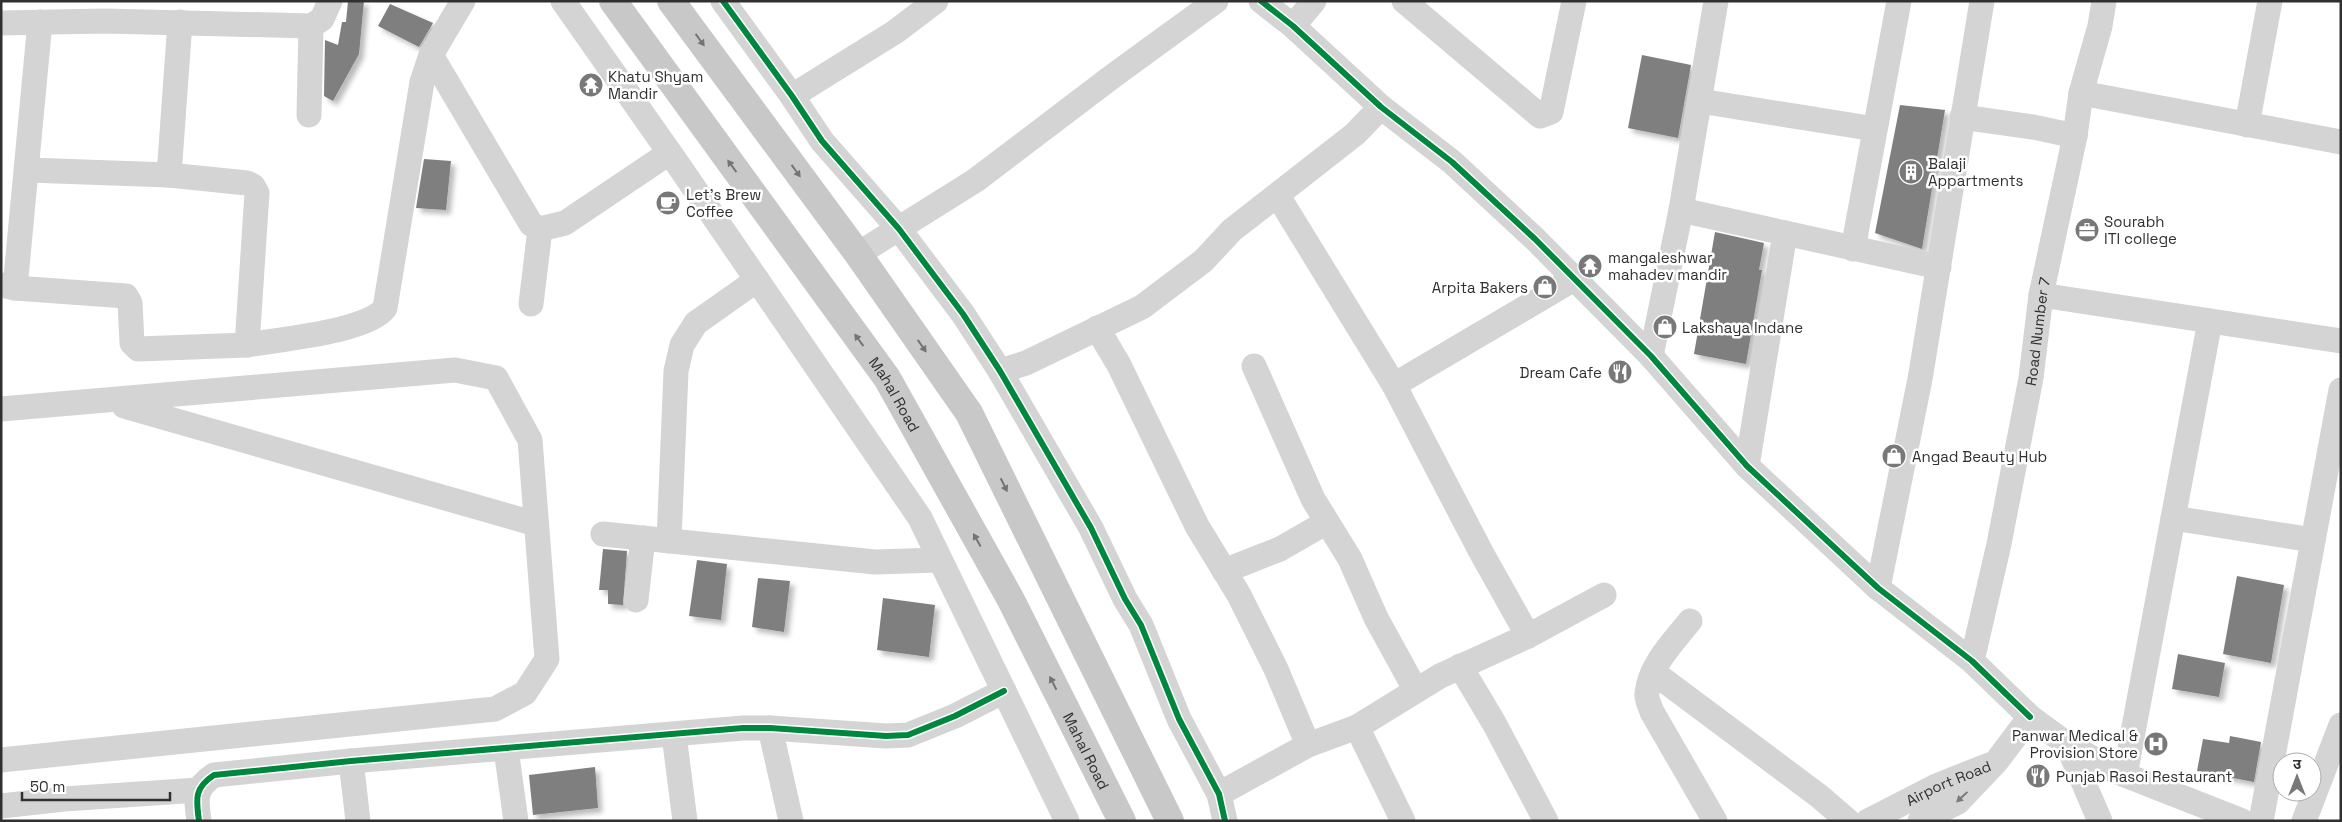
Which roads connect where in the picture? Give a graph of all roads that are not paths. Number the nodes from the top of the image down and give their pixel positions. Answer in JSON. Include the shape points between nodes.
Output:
{"nodes":[{"id":1,"x":330,"y":1,"type":"edge"},
{"id":2,"x":463,"y":1,"type":"edge"},
{"id":3,"x":563,"y":1,"type":"edge"},
{"id":4,"x":613,"y":1,"type":"edge"},
{"id":5,"x":671,"y":1,"type":"edge"},
{"id":6,"x":723,"y":1,"type":"edge"},
{"id":7,"x":936,"y":1,"type":"edge"},
{"id":8,"x":1216,"y":1,"type":"edge"},
{"id":9,"x":1261,"y":1,"type":"edge"},
{"id":10,"x":1314,"y":1,"type":"edge"},
{"id":11,"x":1404,"y":1,"type":"edge"},
{"id":12,"x":1574,"y":1,"type":"edge"},
{"id":13,"x":1716,"y":1,"type":"edge"},
{"id":14,"x":1899,"y":1,"type":"edge"},
{"id":15,"x":1982,"y":1,"type":"edge"},
{"id":16,"x":2104,"y":1,"type":"edge"},
{"id":17,"x":2270,"y":1,"type":"edge"},
{"id":18,"x":49,"y":15,"type":"edge"},
{"id":19,"x":195,"y":16,"type":"edge"},
{"id":20,"x":1,"y":23,"type":"edge"},
{"id":21,"x":311,"y":26,"type":"junction"},
{"id":22,"x":1293,"y":26,"type":"junction"},
{"id":23,"x":431,"y":55,"type":"junction"},
{"id":24,"x":2081,"y":93,"type":"junction"},
{"id":25,"x":792,"y":96,"type":"junction"},
{"id":26,"x":1700,"y":101,"type":"junction"},
{"id":27,"x":1381,"y":107,"type":"junction"},
{"id":28,"x":309,"y":115,"type":"dead end"},
{"id":29,"x":1962,"y":117,"type":"junction"},
{"id":30,"x":2247,"y":125,"type":"junction"},
{"id":31,"x":1875,"y":129,"type":"junction"},
{"id":32,"x":2075,"y":136,"type":"junction"},
{"id":33,"x":2341,"y":142,"type":"edge"},
{"id":34,"x":670,"y":153,"type":"junction"},
{"id":35,"x":28,"y":170,"type":"junction"},
{"id":36,"x":169,"y":175,"type":"junction"},
{"id":37,"x":1278,"y":196,"type":"junction"},
{"id":38,"x":1681,"y":210,"type":"junction"},
{"id":39,"x":540,"y":229,"type":"junction"},
{"id":40,"x":899,"y":229,"type":"junction"},
{"id":41,"x":1785,"y":234,"type":"junction"},
{"id":42,"x":1853,"y":249,"type":"junction"},
{"id":43,"x":858,"y":254,"type":"junction"},
{"id":44,"x":1939,"y":267,"type":"junction"},
{"id":45,"x":1574,"y":279,"type":"junction"},
{"id":46,"x":757,"y":280,"type":"junction"},
{"id":47,"x":8,"y":287,"type":"edge"},
{"id":48,"x":2041,"y":295,"type":"junction"},
{"id":49,"x":531,"y":304,"type":"dead end"},
{"id":50,"x":2210,"y":320,"type":"junction"},
{"id":51,"x":1097,"y":328,"type":"junction"},
{"id":52,"x":2341,"y":341,"type":"edge"},
{"id":53,"x":247,"y":345,"type":"junction"},
{"id":54,"x":1651,"y":356,"type":"junction"},
{"id":55,"x":1254,"y":366,"type":"dead end"},
{"id":56,"x":1000,"y":371,"type":"junction"},
{"id":57,"x":1394,"y":385,"type":"junction"},
{"id":58,"x":2341,"y":390,"type":"edge"},
{"id":59,"x":108,"y":401,"type":"junction"},
{"id":60,"x":1,"y":409,"type":"edge"},
{"id":61,"x":1747,"y":466,"type":"junction"},
{"id":62,"x":2173,"y":518,"type":"junction"},
{"id":63,"x":1327,"y":522,"type":"junction"},
{"id":64,"x":536,"y":524,"type":"junction"},
{"id":65,"x":603,"y":534,"type":"dead end"},
{"id":66,"x":643,"y":538,"type":"junction"},
{"id":67,"x":2313,"y":540,"type":"junction"},
{"id":68,"x":670,"y":541,"type":"junction"},
{"id":69,"x":940,"y":560,"type":"junction"},
{"id":70,"x":1224,"y":571,"type":"junction"},
{"id":71,"x":1878,"y":588,"type":"junction"},
{"id":72,"x":1604,"y":595,"type":"dead end"},
{"id":73,"x":636,"y":600,"type":"dead end"},
{"id":74,"x":1690,"y":621,"type":"dead end"},
{"id":75,"x":1528,"y":636,"type":"junction"},
{"id":76,"x":1972,"y":661,"type":"junction"},
{"id":77,"x":1460,"y":666,"type":"junction"},
{"id":78,"x":1653,"y":672,"type":"junction"},
{"id":79,"x":1415,"y":689,"type":"junction"},
{"id":80,"x":1004,"y":691,"type":"junction"},
{"id":81,"x":2030,"y":717,"type":"junction"},
{"id":82,"x":2341,"y":725,"type":"edge"},
{"id":83,"x":1357,"y":727,"type":"junction"},
{"id":84,"x":770,"y":728,"type":"junction"},
{"id":85,"x":674,"y":735,"type":"junction"},
{"id":86,"x":2067,"y":744,"type":"junction"},
{"id":87,"x":1308,"y":745,"type":"junction"},
{"id":88,"x":506,"y":749,"type":"junction"},
{"id":89,"x":1,"y":760,"type":"edge"},
{"id":90,"x":350,"y":761,"type":"junction"},
{"id":91,"x":1996,"y":762,"type":"junction"},
{"id":92,"x":2125,"y":775,"type":"junction"},
{"id":93,"x":199,"y":790,"type":"junction"},
{"id":94,"x":1219,"y":794,"type":"junction"},
{"id":95,"x":1,"y":806,"type":"edge"},
{"id":96,"x":199,"y":821,"type":"edge"},
{"id":97,"x":358,"y":821,"type":"edge"},
{"id":98,"x":516,"y":821,"type":"edge"},
{"id":99,"x":685,"y":821,"type":"edge"},
{"id":100,"x":791,"y":821,"type":"edge"},
{"id":101,"x":1067,"y":821,"type":"edge"},
{"id":102,"x":1122,"y":821,"type":"edge"},
{"id":103,"x":1170,"y":821,"type":"edge"},
{"id":104,"x":1225,"y":821,"type":"edge"},
{"id":105,"x":1402,"y":821,"type":"edge"},
{"id":106,"x":1546,"y":821,"type":"edge"},
{"id":107,"x":1715,"y":821,"type":"edge"},
{"id":108,"x":1848,"y":821,"type":"edge"},
{"id":109,"x":1868,"y":821,"type":"edge"},
{"id":110,"x":1920,"y":821,"type":"edge"},
{"id":111,"x":2100,"y":821,"type":"edge"},
{"id":112,"x":2242,"y":821,"type":"edge"},
{"id":113,"x":2261,"y":821,"type":"edge"},
{"id":114,"x":2304,"y":821,"type":"edge"}],
"edges":[{"from":1,"to":21,"type":"street","via":[[322,19]]},
{"from":2,"to":23,"type":"street"},
{"from":3,"to":34,"type":"street"},
{"from":102,"to":4,"type":"main road","name":"Mahal Road","one_way":true,"via":[[1012,600],[886,378]]},
{"from":5,"to":43,"type":"main road","one_way":true},
{"from":6,"to":25,"type":"street"},
{"from":7,"to":25,"type":"street","via":[[895,32]]},
{"from":8,"to":40,"type":"street","via":[[976,180]]},
{"from":9,"to":22,"type":"street"},
{"from":10,"to":22,"type":"street"},
{"from":11,"to":12,"type":"street","via":[[1540,116],[1551,112]]},
{"from":13,"to":26,"type":"street"},
{"from":14,"to":31,"type":"street"},
{"from":15,"to":29,"type":"street"},
{"from":16,"to":24,"type":"street","name":"Road Number 7"},
{"from":17,"to":30,"type":"street"},
{"from":18,"to":19,"type":"street"},
{"from":18,"to":20,"type":"street"},
{"from":18,"to":35,"type":"street"},
{"from":19,"to":21,"type":"street"},
{"from":19,"to":36,"type":"street"},
{"from":21,"to":28,"type":"street"},
{"from":22,"to":27,"type":"street"},
{"from":23,"to":39,"type":"street","via":[[531,224]]},
{"from":23,"to":53,"type":"street","via":[[422,82],[385,308],[380,315],[356,326]]},
{"from":24,"to":30,"type":"street"},
{"from":24,"to":32,"type":"street","name":"Road Number 7"},
{"from":25,"to":40,"type":"street","via":[[822,142]]},
{"from":26,"to":31,"type":"street"},
{"from":26,"to":38,"type":"street"},
{"from":27,"to":37,"type":"street","via":[[1355,134]]},
{"from":27,"to":45,"type":"street","via":[[1452,162]]},
{"from":29,"to":32,"type":"street"},
{"from":29,"to":44,"type":"street"},
{"from":30,"to":33,"type":"street"},
{"from":31,"to":42,"type":"street"},
{"from":32,"to":48,"type":"street","name":"Road Number 7"},
{"from":34,"to":39,"type":"street","via":[[565,223]]},
{"from":34,"to":46,"type":"street"},
{"from":35,"to":36,"type":"street"},
{"from":35,"to":47,"type":"street"},
{"from":36,"to":53,"type":"street","via":[[247,183],[257,193]]},
{"from":37,"to":51,"type":"street","via":[[1232,230],[1203,261],[1142,306]]},
{"from":37,"to":57,"type":"street"},
{"from":38,"to":41,"type":"street"},
{"from":38,"to":54,"type":"street"},
{"from":39,"to":49,"type":"street"},
{"from":40,"to":43,"type":"street"},
{"from":40,"to":56,"type":"street","via":[[963,314]]},
{"from":41,"to":42,"type":"street"},
{"from":41,"to":61,"type":"street"},
{"from":42,"to":44,"type":"street"},
{"from":43,"to":103,"type":"main road","one_way":true,"via":[[969,412]]},
{"from":44,"to":71,"type":"street"},
{"from":45,"to":54,"type":"street"},
{"from":45,"to":57,"type":"street"},
{"from":46,"to":68,"type":"street","via":[[696,323],[682,345],[676,371]]},
{"from":46,"to":69,"type":"street","via":[[920,518]]},
{"from":47,"to":53,"type":"street","via":[[126,296],[130,303],[132,343],[138,349]]},
{"from":48,"to":50,"type":"street"},
{"from":48,"to":76,"type":"street","name":"Road Number 7","via":[[2031,378],[1999,544]]},
{"from":50,"to":52,"type":"street"},
{"from":50,"to":62,"type":"street"},
{"from":51,"to":56,"type":"street","via":[[1026,363]]},
{"from":51,"to":70,"type":"street","via":[[1119,365],[1197,526]]},
{"from":54,"to":61,"type":"street"},
{"from":55,"to":63,"type":"street","via":[[1312,499]]},
{"from":56,"to":94,"type":"street","via":[[1091,528],[1141,625],[1178,719]]},
{"from":57,"to":75,"type":"street"},
{"from":58,"to":67,"type":"street"},
{"from":59,"to":60,"type":"street"},
{"from":59,"to":64,"type":"street"},
{"from":59,"to":64,"type":"street","via":[[455,370],[496,378],[530,440]]},
{"from":61,"to":71,"type":"street"},
{"from":62,"to":67,"type":"street"},
{"from":62,"to":92,"type":"street"},
{"from":63,"to":70,"type":"street","via":[[1280,549]]},
{"from":63,"to":79,"type":"street","via":[[1350,559],[1376,618]]},
{"from":64,"to":89,"type":"street","via":[[547,659],[526,693],[495,709]]},
{"from":65,"to":66,"type":"street"},
{"from":66,"to":68,"type":"street"},
{"from":66,"to":73,"type":"street"},
{"from":67,"to":113,"type":"street"},
{"from":68,"to":69,"type":"street","via":[[875,562]]},
{"from":69,"to":80,"type":"street"},
{"from":70,"to":87,"type":"street","via":[[1276,668]]},
{"from":71,"to":76,"type":"street"},
{"from":72,"to":75,"type":"street"},
{"from":74,"to":78,"type":"street"},
{"from":75,"to":77,"type":"street"},
{"from":76,"to":81,"type":"street"},
{"from":77,"to":79,"type":"street"},
{"from":77,"to":106,"type":"street"},
{"from":78,"to":107,"type":"street","via":[[1646,694],[1652,712]]},
{"from":78,"to":108,"type":"street"},
{"from":79,"to":83,"type":"street"},
{"from":80,"to":84,"type":"street","via":[[908,735]]},
{"from":80,"to":101,"type":"street"},
{"from":81,"to":86,"type":"street"},
{"from":81,"to":91,"type":"street"},
{"from":82,"to":114,"type":"street"},
{"from":83,"to":87,"type":"street"},
{"from":83,"to":105,"type":"street"},
{"from":84,"to":85,"type":"street"},
{"from":84,"to":100,"type":"street"},
{"from":85,"to":88,"type":"street"},
{"from":85,"to":99,"type":"street"},
{"from":86,"to":92,"type":"street"},
{"from":86,"to":111,"type":"street"},
{"from":87,"to":94,"type":"street"},
{"from":88,"to":90,"type":"street"},
{"from":88,"to":98,"type":"street"},
{"from":90,"to":93,"type":"street","via":[[214,776]]},
{"from":90,"to":97,"type":"street"},
{"from":91,"to":109,"type":"street","name":"Airport Road","via":[[1936,786]]},
{"from":91,"to":110,"type":"street","name":"Airport Road","one_way":true,"via":[[1958,802]]},
{"from":92,"to":112,"type":"street"},
{"from":93,"to":95,"type":"street"},
{"from":93,"to":96,"type":"street","via":[[196,802]]},
{"from":94,"to":104,"type":"street"}]}
